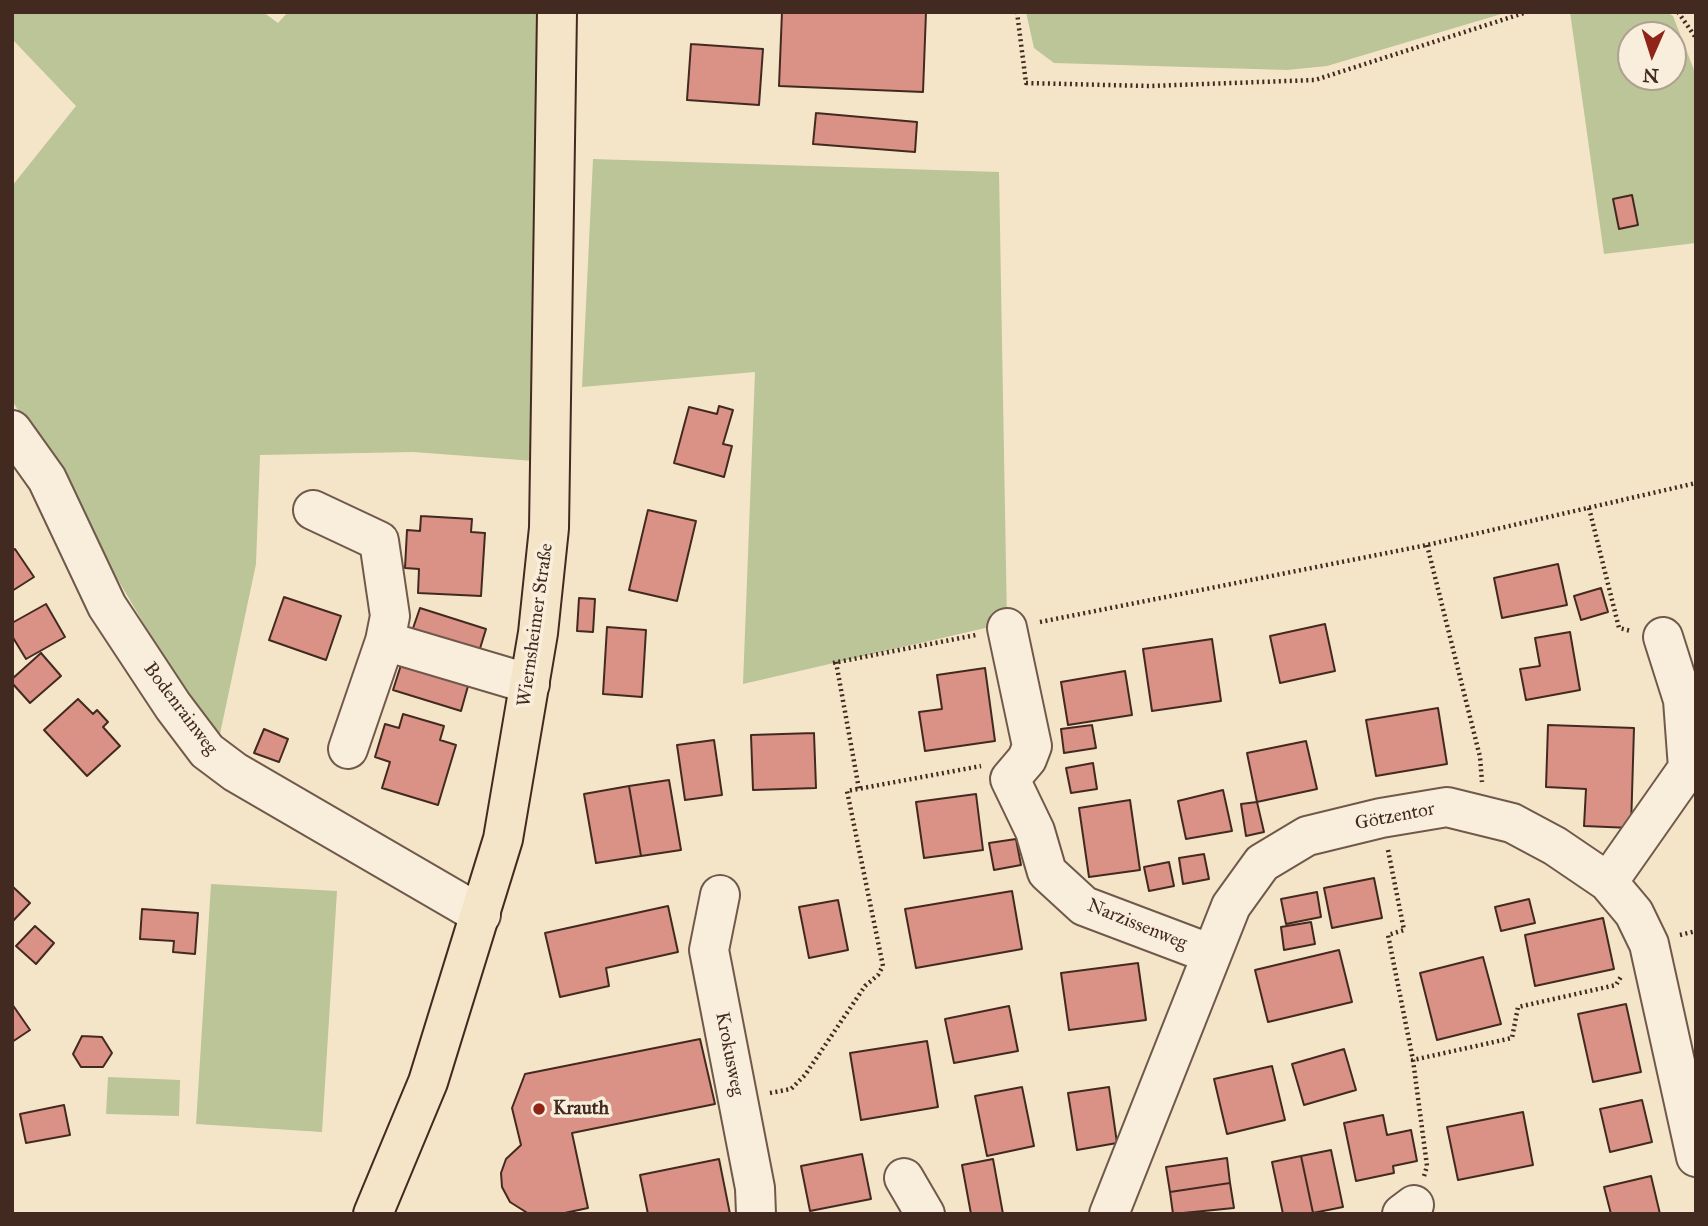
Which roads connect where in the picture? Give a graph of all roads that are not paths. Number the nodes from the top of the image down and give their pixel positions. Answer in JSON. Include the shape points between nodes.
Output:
{"nodes":[{"id":1,"x":557,"y":12,"type":"edge"},
{"id":2,"x":12,"y":430,"type":"edge"},
{"id":3,"x":313,"y":510,"type":"dead end"},
{"id":4,"x":1007,"y":628,"type":"road end"},
{"id":5,"x":1662,"y":638,"type":"road end"},
{"id":6,"x":385,"y":641,"type":"junction"},
{"id":7,"x":530,"y":684,"type":"junction"},
{"id":8,"x":348,"y":749,"type":"dead end"},
{"id":9,"x":1608,"y":882,"type":"junction"},
{"id":10,"x":720,"y":895,"type":"dead end"},
{"id":11,"x":481,"y":915,"type":"junction"},
{"id":12,"x":1211,"y":954,"type":"junction"},
{"id":13,"x":1696,"y":1157,"type":"edge"},
{"id":14,"x":904,"y":1178,"type":"dead end"},
{"id":15,"x":373,"y":1214,"type":"edge"},
{"id":16,"x":756,"y":1214,"type":"edge"},
{"id":17,"x":925,"y":1214,"type":"edge"},
{"id":18,"x":1109,"y":1214,"type":"edge"}],
"edges":[{"from":1,"to":7,"type":"main road","name":"Wiernsheimer Straße","via":[[549,528]]},
{"from":2,"to":11,"type":"street","name":"Bodenrainweg","via":[[47,479],[107,606],[207,751],[235,772]]},
{"from":3,"to":6,"type":"street","via":[[379,541],[390,616]]},
{"from":4,"to":12,"type":"street","name":"Narzissenweg","via":[[1032,746],[1010,779],[1035,831],[1047,872],[1084,906]]},
{"from":5,"to":9,"type":"street","via":[[1683,700],[1688,768]]},
{"from":6,"to":7,"type":"street"},
{"from":6,"to":8,"type":"street"},
{"from":7,"to":11,"type":"main road","name":"Wiernsheimer Straße","via":[[503,839]]},
{"from":9,"to":12,"type":"street","name":"Götzentor","via":[[1544,840],[1479,813],[1447,807],[1381,818],[1307,836],[1262,863],[1231,906]]},
{"from":9,"to":13,"type":"street","name":"Götzentor","via":[[1634,913],[1649,944]]},
{"from":10,"to":16,"type":"street","name":"Krokusweg","via":[[709,950],[755,1188]]},
{"from":11,"to":15,"type":"main road","name":"Wiernsheimer Straße","via":[[428,1082]]},
{"from":12,"to":18,"type":"street","name":"Götzentor"},
{"from":14,"to":17,"type":"street"}]}
